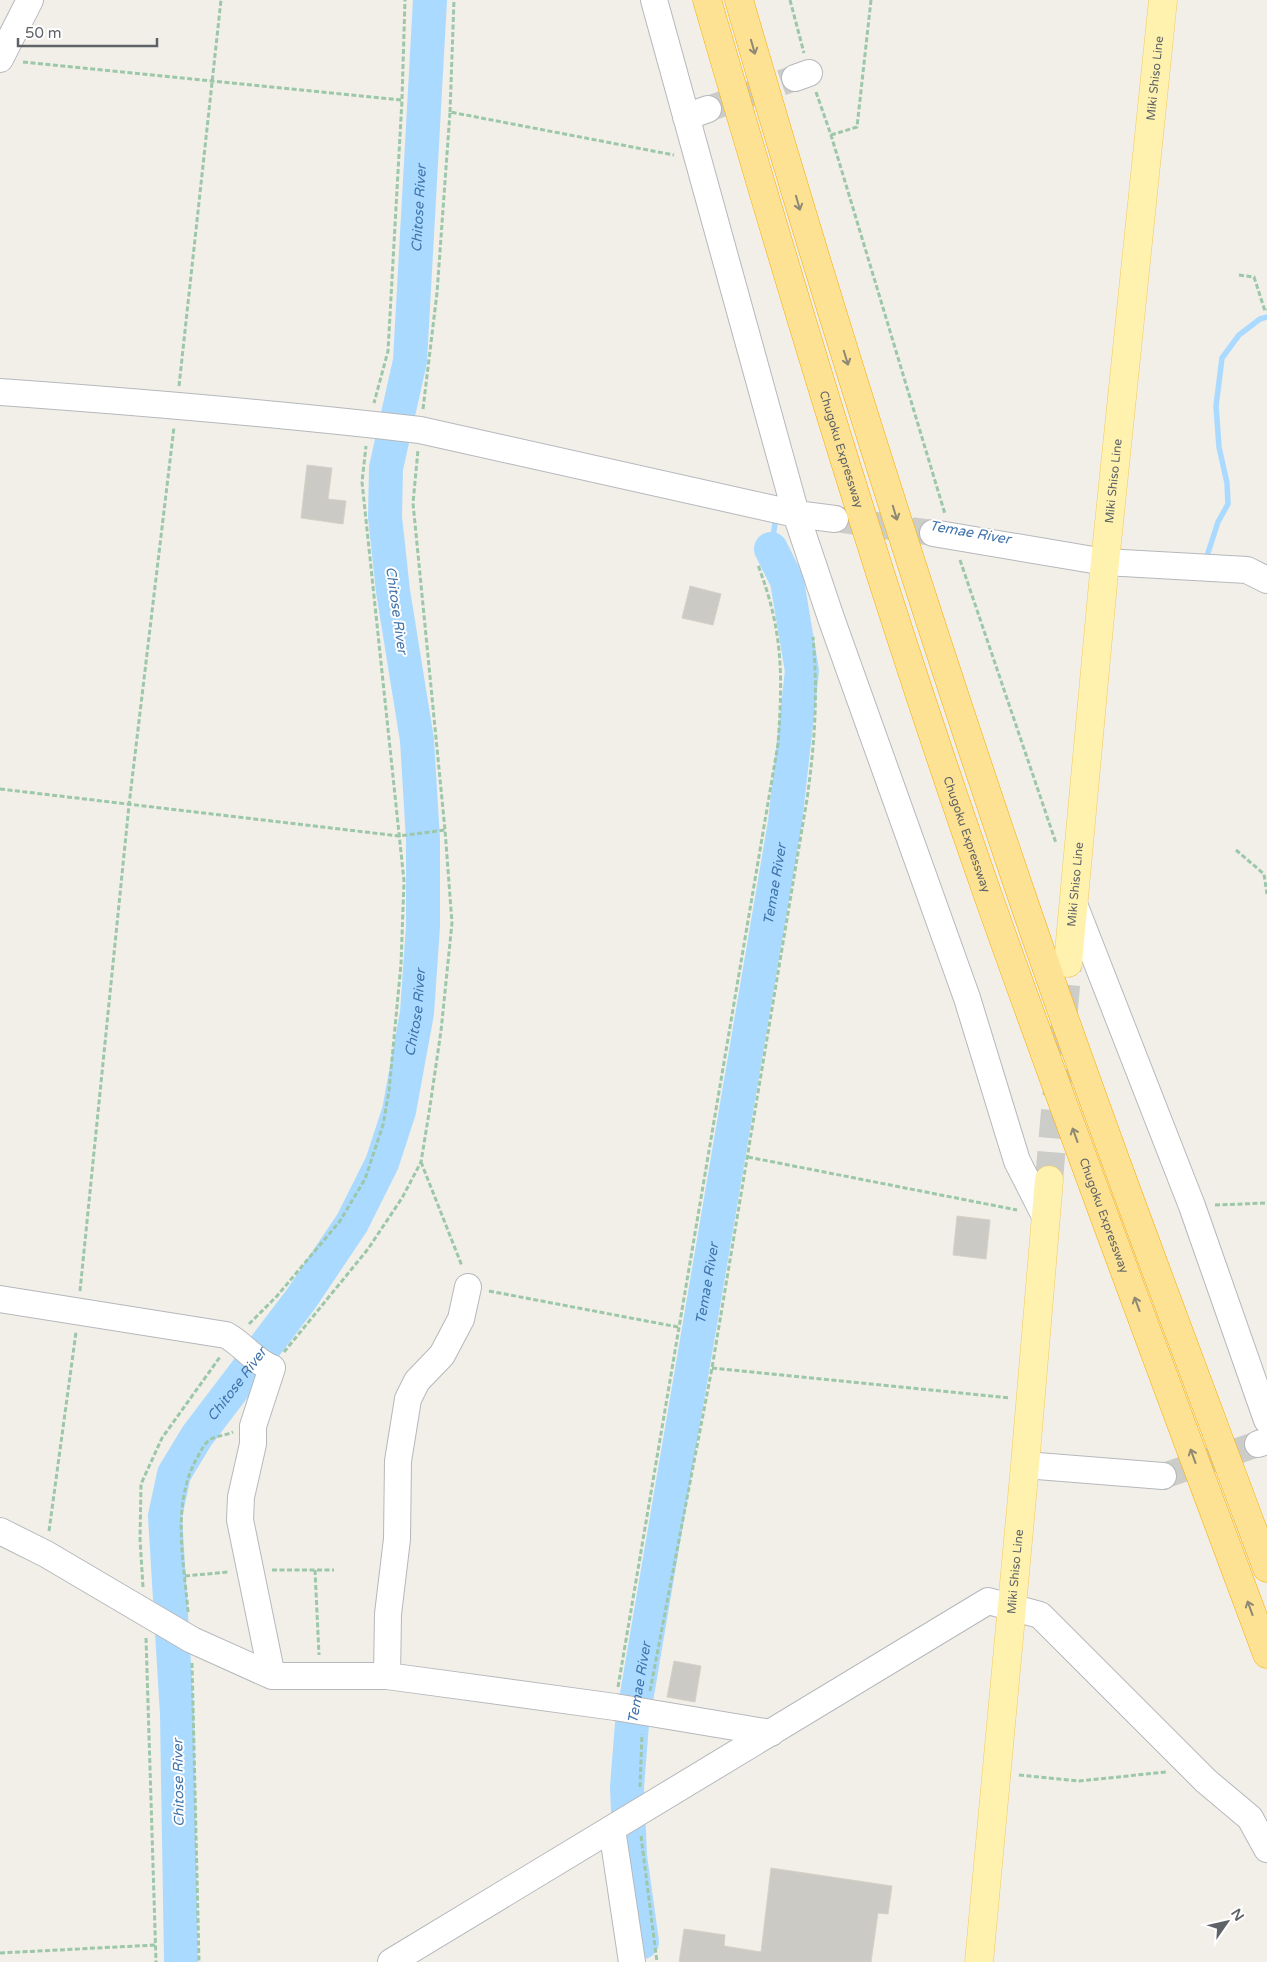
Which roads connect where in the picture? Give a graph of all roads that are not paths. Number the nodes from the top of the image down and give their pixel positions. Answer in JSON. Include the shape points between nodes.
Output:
{"nodes":[{"id":1,"x":30,"y":0,"type":"edge"},
{"id":2,"x":654,"y":0,"type":"edge"},
{"id":3,"x":707,"y":0,"type":"edge"},
{"id":4,"x":739,"y":0,"type":"edge"},
{"id":5,"x":1163,"y":0,"type":"edge"},
{"id":6,"x":0,"y":59,"type":"edge"},
{"id":7,"x":0,"y":392,"type":"edge"},
{"id":8,"x":796,"y":514,"type":"junction"},
{"id":9,"x":835,"y":519,"type":"tunnel mouth"},
{"id":10,"x":943,"y":534,"type":"tunnel mouth"},
{"id":11,"x":1105,"y":562,"type":"junction"},
{"id":12,"x":1267,"y":580,"type":"edge"},
{"id":13,"x":1074,"y":904,"type":"junction"},
{"id":14,"x":1068,"y":963,"type":"tunnel mouth"},
{"id":15,"x":1049,"y":1180,"type":"tunnel mouth"},
{"id":16,"x":1045,"y":1216,"type":"junction"},
{"id":17,"x":468,"y":1287,"type":"road end"},
{"id":18,"x":0,"y":1299,"type":"edge"},
{"id":19,"x":1264,"y":1435,"type":"edge"},
{"id":20,"x":1025,"y":1465,"type":"junction"},
{"id":21,"x":1162,"y":1476,"type":"tunnel mouth"},
{"id":22,"x":0,"y":1531,"type":"edge"},
{"id":23,"x":1267,"y":1568,"type":"edge"},
{"id":24,"x":1012,"y":1607,"type":"junction"},
{"id":25,"x":1267,"y":1654,"type":"edge"},
{"id":26,"x":272,"y":1676,"type":"junction"},
{"id":27,"x":387,"y":1676,"type":"junction"},
{"id":28,"x":771,"y":1733,"type":"junction"},
{"id":29,"x":1258,"y":1812,"type":"edge"},
{"id":30,"x":626,"y":1820,"type":"junction"},
{"id":31,"x":1267,"y":1849,"type":"edge"},
{"id":32,"x":391,"y":1962,"type":"edge"},
{"id":33,"x":632,"y":1962,"type":"edge"},
{"id":34,"x":979,"y":1962,"type":"edge"}],
"edges":[{"from":1,"to":6,"type":"street"},
{"from":2,"to":8,"type":"street","via":[[697,113],[697,160]]},
{"from":25,"to":3,"type":"highway","name":"Chugoku Expressway","one_way":true,"via":[[984,883],[887,594],[782,259]]},
{"from":4,"to":23,"type":"highway","one_way":true,"via":[[806,234],[915,578],[1014,874]]},
{"from":5,"to":11,"type":"main road","name":"Miki Shiso Line"},
{"from":7,"to":8,"type":"street","via":[[177,404],[416,430]]},
{"from":8,"to":9,"type":"street"},
{"from":8,"to":16,"type":"street","via":[[967,998],[1017,1161]]},
{"from":10,"to":11,"type":"street"},
{"from":11,"to":12,"type":"street","via":[[1247,570]]},
{"from":11,"to":13,"type":"main road","name":"Miki Shiso Line"},
{"from":13,"to":14,"type":"main road","name":"Miki Shiso Line"},
{"from":13,"to":19,"type":"street","via":[[1192,1206]]},
{"from":15,"to":16,"type":"main road","name":"Miki Shiso Line"},
{"from":16,"to":20,"type":"main road","name":"Miki Shiso Line"},
{"from":17,"to":27,"type":"street","via":[[461,1319],[446,1348],[417,1381],[408,1399],[398,1461],[397,1539],[388,1614]]},
{"from":18,"to":26,"type":"street","via":[[226,1335],[268,1366],[252,1426],[253,1444],[241,1497],[240,1520]]},
{"from":20,"to":21,"type":"street"},
{"from":20,"to":24,"type":"main road","name":"Miki Shiso Line"},
{"from":22,"to":26,"type":"street","via":[[46,1554],[186,1637]]},
{"from":24,"to":28,"type":"street","via":[[988,1601]]},
{"from":24,"to":29,"type":"street","via":[[1040,1615],[1206,1781]]},
{"from":24,"to":34,"type":"main road","name":"Miki Shiso Line"},
{"from":26,"to":27,"type":"street"},
{"from":27,"to":28,"type":"street"},
{"from":28,"to":30,"type":"street"},
{"from":29,"to":31,"type":"street"},
{"from":30,"to":32,"type":"street"},
{"from":30,"to":33,"type":"street"}]}
